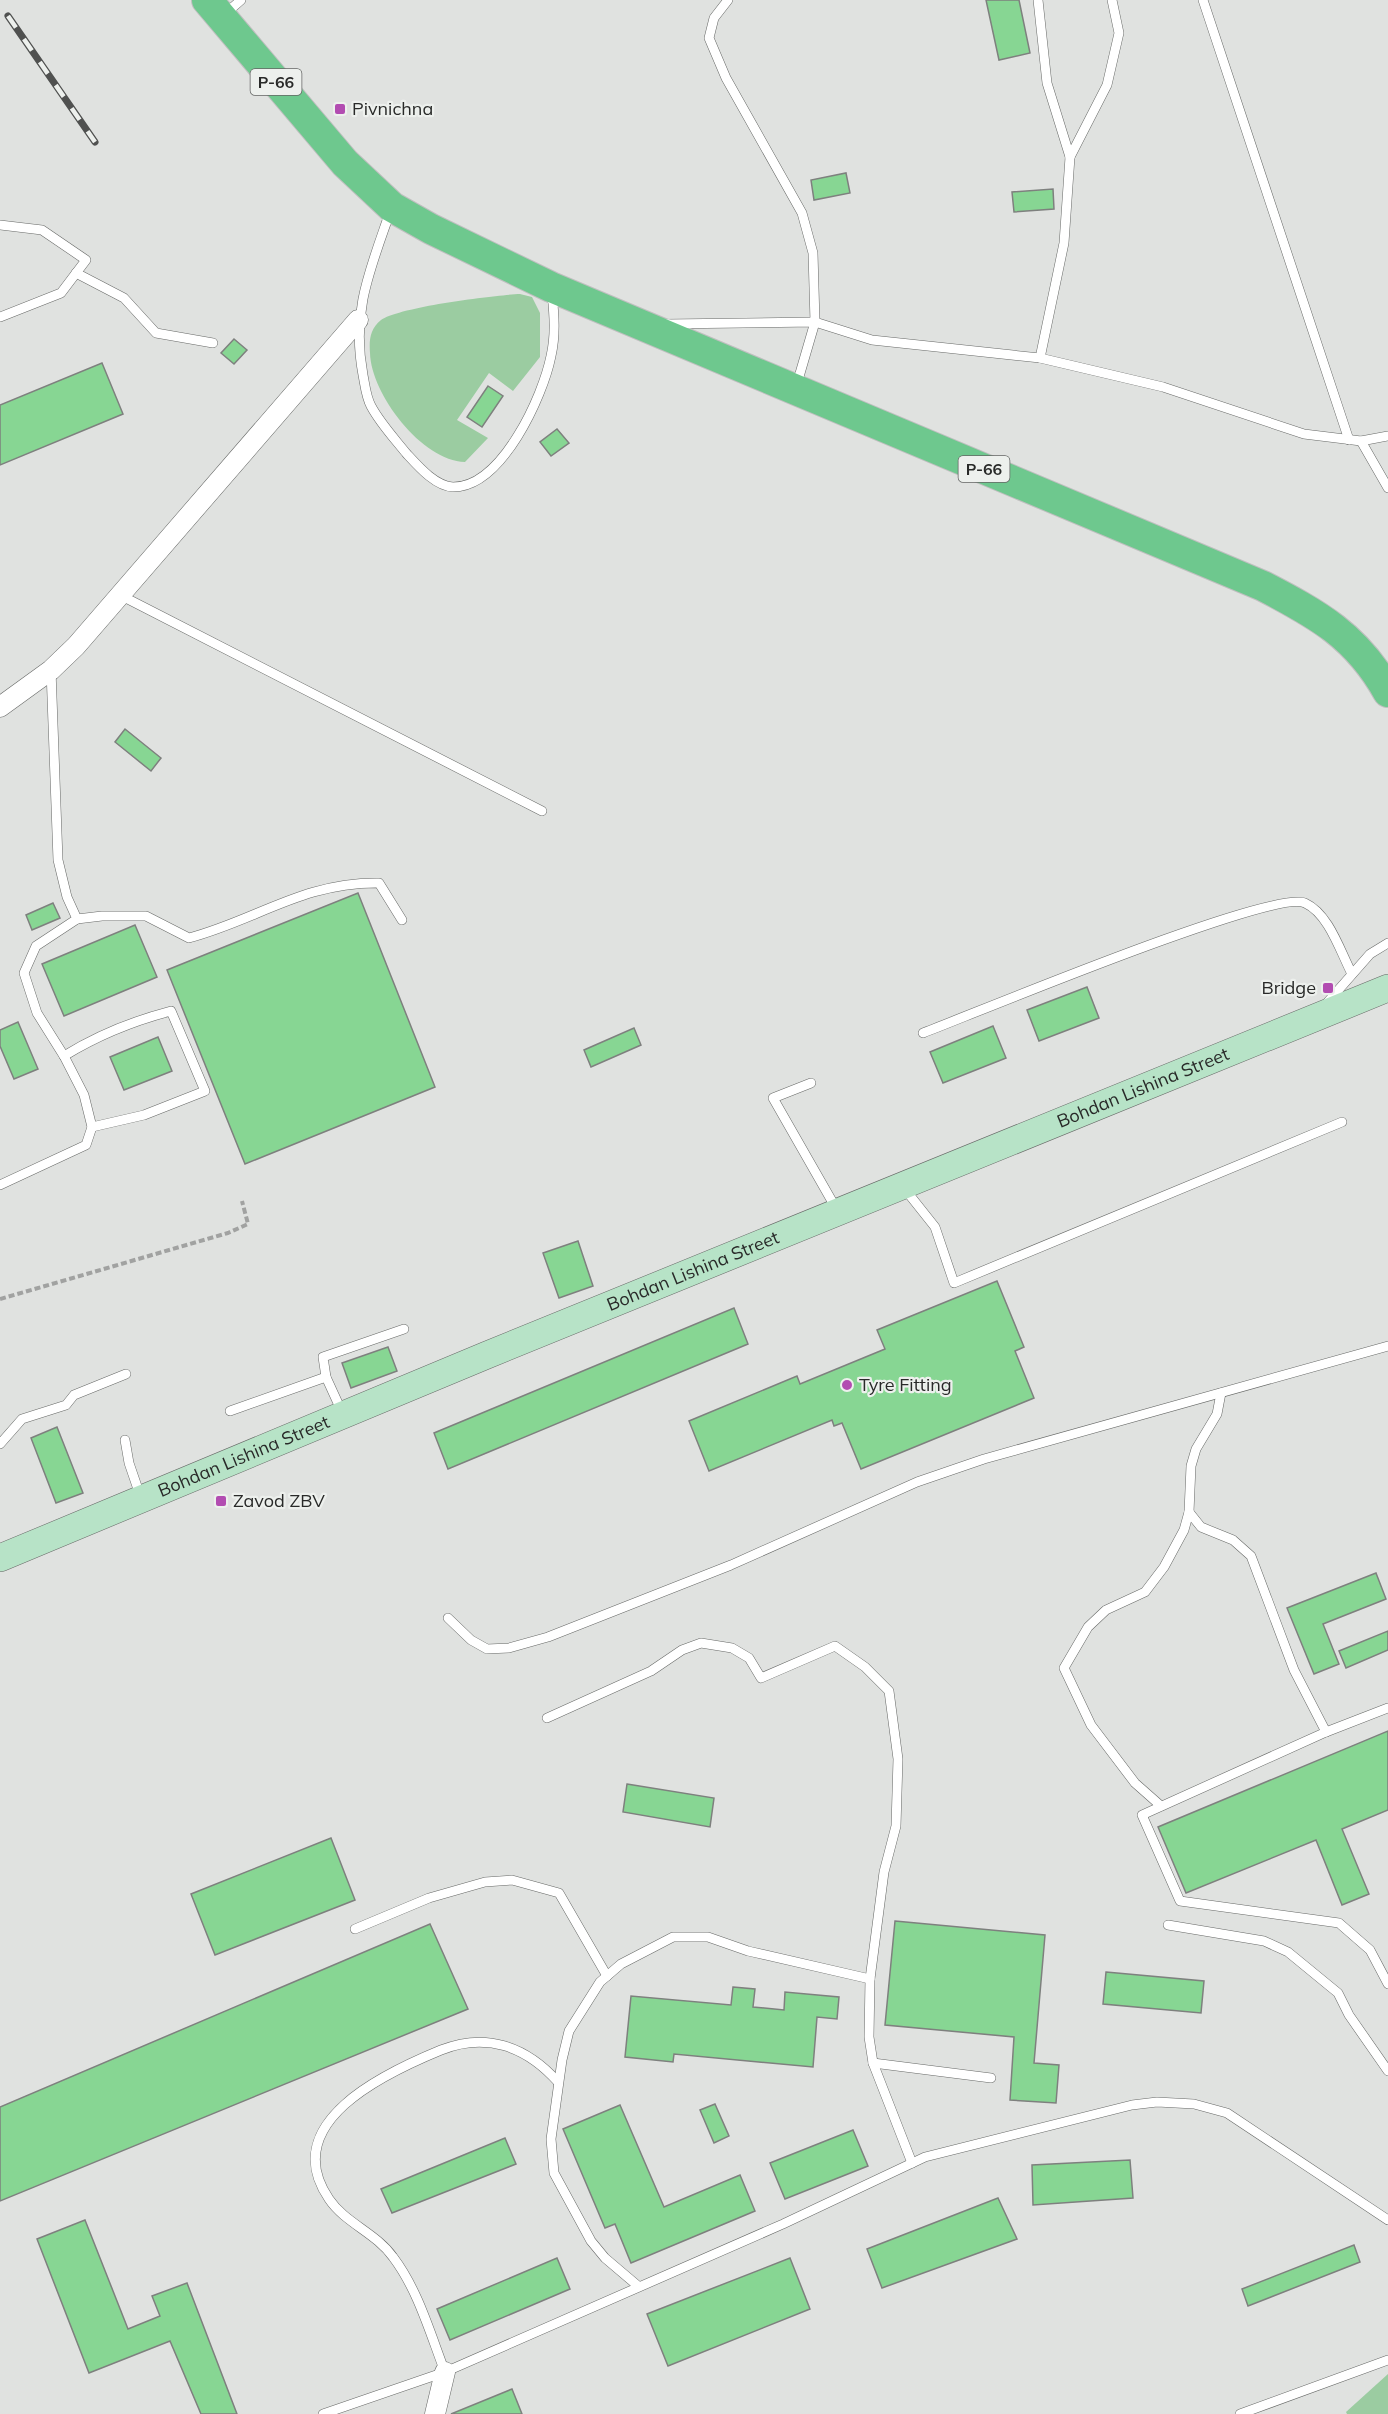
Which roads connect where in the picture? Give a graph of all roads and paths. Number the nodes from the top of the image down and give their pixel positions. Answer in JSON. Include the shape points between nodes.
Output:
{"nodes":[{"id":1,"x":729,"y":0,"type":"edge"},
{"id":2,"x":1038,"y":0,"type":"edge"},
{"id":3,"x":1112,"y":0,"type":"edge"},
{"id":4,"x":1203,"y":0,"type":"edge"},
{"id":5,"x":223,"y":6,"type":"edge"},
{"id":6,"x":1070,"y":157,"type":"junction"},
{"id":7,"x":392,"y":207,"type":"junction"},
{"id":8,"x":0,"y":225,"type":"edge"},
{"id":9,"x":76,"y":273,"type":"junction"},
{"id":10,"x":551,"y":287,"type":"junction"},
{"id":11,"x":0,"y":317,"type":"edge"},
{"id":12,"x":358,"y":320,"type":"junction"},
{"id":13,"x":814,"y":322,"type":"junction"},
{"id":14,"x":640,"y":324,"type":"junction"},
{"id":15,"x":213,"y":344,"type":"dead end"},
{"id":16,"x":1040,"y":358,"type":"junction"},
{"id":17,"x":795,"y":389,"type":"junction"},
{"id":18,"x":1388,"y":436,"type":"edge"},
{"id":19,"x":1349,"y":440,"type":"junction"},
{"id":20,"x":1361,"y":441,"type":"junction"},
{"id":21,"x":1388,"y":488,"type":"edge"},
{"id":22,"x":120,"y":595,"type":"junction"},
{"id":23,"x":51,"y":670,"type":"junction"},
{"id":24,"x":1388,"y":692,"type":"edge"},
{"id":25,"x":0,"y":707,"type":"edge"},
{"id":26,"x":542,"y":811,"type":"dead end"},
{"id":27,"x":77,"y":919,"type":"junction"},
{"id":28,"x":402,"y":920,"type":"dead end"},
{"id":29,"x":1388,"y":943,"type":"edge"},
{"id":30,"x":1352,"y":974,"type":"junction"},
{"id":31,"x":1388,"y":988,"type":"edge"},
{"id":32,"x":1324,"y":1014,"type":"junction"},
{"id":33,"x":923,"y":1033,"type":"dead end"},
{"id":34,"x":64,"y":1056,"type":"junction"},
{"id":35,"x":811,"y":1083,"type":"dead end"},
{"id":36,"x":1342,"y":1122,"type":"dead end"},
{"id":37,"x":92,"y":1127,"type":"junction"},
{"id":38,"x":0,"y":1185,"type":"edge"},
{"id":39,"x":902,"y":1186,"type":"junction"},
{"id":40,"x":242,"y":1201,"type":"dead end"},
{"id":41,"x":838,"y":1212,"type":"junction"},
{"id":42,"x":0,"y":1299,"type":"edge"},
{"id":43,"x":404,"y":1329,"type":"dead end"},
{"id":44,"x":1388,"y":1346,"type":"edge"},
{"id":45,"x":126,"y":1374,"type":"dead end"},
{"id":46,"x":326,"y":1377,"type":"junction"},
{"id":47,"x":1221,"y":1393,"type":"junction"},
{"id":48,"x":230,"y":1411,"type":"dead end"},
{"id":49,"x":344,"y":1414,"type":"junction"},
{"id":50,"x":125,"y":1440,"type":"dead end"},
{"id":51,"x":0,"y":1444,"type":"edge"},
{"id":52,"x":141,"y":1498,"type":"junction"},
{"id":53,"x":1189,"y":1512,"type":"junction"},
{"id":54,"x":0,"y":1558,"type":"edge"},
{"id":55,"x":447,"y":1617,"type":"dead end"},
{"id":56,"x":1388,"y":1708,"type":"edge"},
{"id":57,"x":547,"y":1718,"type":"dead end"},
{"id":58,"x":1326,"y":1732,"type":"junction"},
{"id":59,"x":1161,"y":1806,"type":"junction"},
{"id":60,"x":1168,"y":1925,"type":"dead end"},
{"id":61,"x":355,"y":1929,"type":"dead end"},
{"id":62,"x":607,"y":1976,"type":"junction"},
{"id":63,"x":870,"y":1979,"type":"junction"},
{"id":64,"x":1388,"y":1984,"type":"edge"},
{"id":65,"x":873,"y":2063,"type":"junction"},
{"id":66,"x":1388,"y":2072,"type":"edge"},
{"id":67,"x":991,"y":2078,"type":"dead end"},
{"id":68,"x":558,"y":2082,"type":"junction"},
{"id":69,"x":912,"y":2163,"type":"junction"},
{"id":70,"x":1388,"y":2220,"type":"edge"},
{"id":71,"x":638,"y":2286,"type":"junction"},
{"id":72,"x":1388,"y":2360,"type":"edge"},
{"id":73,"x":445,"y":2372,"type":"junction"},
{"id":74,"x":323,"y":2414,"type":"edge"},
{"id":75,"x":435,"y":2414,"type":"edge"},
{"id":76,"x":1240,"y":2414,"type":"edge"}],
"edges":[{"from":1,"to":13,"type":"lane","via":[[714,18],[710,38],[726,78],[802,213],[813,253]]},
{"from":2,"to":6,"type":"lane","via":[[1047,83]]},
{"from":3,"to":6,"type":"lane","via":[[1119,33],[1107,85]]},
{"from":4,"to":19,"type":"lane"},
{"from":5,"to":7,"type":"main road","number":"Р-66","via":[[345,164]]},
{"from":6,"to":16,"type":"lane","via":[[1064,243]]},
{"from":7,"to":10,"type":"main road","number":"Р-66"},
{"from":7,"to":12,"type":"lane","via":[[367,277]]},
{"from":8,"to":9,"type":"lane","via":[[42,230],[86,260]]},
{"from":9,"to":11,"type":"lane","via":[[61,293]]},
{"from":9,"to":15,"type":"lane","via":[[124,298],[156,333]]},
{"from":10,"to":12,"type":"lane","via":[[555,328],[543,382],[501,461],[485,477],[467,485],[451,487],[434,480],[388,432],[369,404]]},
{"from":10,"to":14,"type":"main road","number":"Р-66"},
{"from":12,"to":22,"type":"street"},
{"from":13,"to":14,"type":"lane"},
{"from":13,"to":16,"type":"lane","via":[[872,340]]},
{"from":13,"to":17,"type":"lane"},
{"from":14,"to":17,"type":"main road","number":"Р-66"},
{"from":16,"to":19,"type":"lane","via":[[1163,387],[1304,434]]},
{"from":17,"to":24,"type":"main road","number":"Р-66","via":[[1305,608],[1352,642]]},
{"from":18,"to":20,"type":"lane"},
{"from":19,"to":20,"type":"lane"},
{"from":20,"to":21,"type":"lane"},
{"from":22,"to":23,"type":"street"},
{"from":22,"to":26,"type":"lane"},
{"from":23,"to":25,"type":"street"},
{"from":23,"to":27,"type":"lane","via":[[58,860]]},
{"from":27,"to":28,"type":"lane","via":[[146,916],[189,938],[291,897],[357,883],[379,884]]},
{"from":27,"to":34,"type":"lane","via":[[36,946],[24,973],[37,1014]]},
{"from":29,"to":30,"type":"lane","via":[[1370,954]]},
{"from":30,"to":32,"type":"lane"},
{"from":30,"to":33,"type":"lane","via":[[1321,915],[1304,902],[1279,902],[1198,926]]},
{"from":31,"to":32,"type":"main road","name":"Bohdan Lishina Street"},
{"from":32,"to":39,"type":"main road","name":"Bohdan Lishina Street"},
{"from":34,"to":37,"type":"lane","via":[[84,1095]]},
{"from":34,"to":37,"type":"lane","via":[[93,1038],[171,1011],[205,1091],[144,1115]]},
{"from":35,"to":41,"type":"lane","via":[[773,1098]]},
{"from":36,"to":39,"type":"lane","via":[[954,1283],[935,1227]]},
{"from":37,"to":38,"type":"lane","via":[[86,1145]]},
{"from":39,"to":41,"type":"main road","name":"Bohdan Lishina Street"},
{"from":40,"to":42,"type":"path","via":[[248,1224],[228,1233]]},
{"from":41,"to":49,"type":"main road","name":"Bohdan Lishina Street"},
{"from":43,"to":46,"type":"lane","via":[[322,1357]]},
{"from":44,"to":47,"type":"lane"},
{"from":45,"to":51,"type":"lane","via":[[74,1395],[66,1406],[22,1419]]},
{"from":46,"to":48,"type":"lane"},
{"from":46,"to":49,"type":"lane"},
{"from":47,"to":53,"type":"lane","via":[[1217,1414],[1196,1449],[1191,1466]]},
{"from":47,"to":55,"type":"lane","via":[[984,1459],[917,1482],[731,1565],[548,1637],[509,1648],[487,1649]]},
{"from":49,"to":52,"type":"main road","name":"Bohdan Lishina Street"},
{"from":50,"to":52,"type":"lane"},
{"from":52,"to":54,"type":"main road","name":"Bohdan Lishina Street"},
{"from":53,"to":58,"type":"lane","via":[[1201,1527],[1233,1540],[1251,1556],[1294,1670]]},
{"from":53,"to":59,"type":"lane","via":[[1164,1567],[1145,1592],[1106,1610],[1088,1627],[1064,1668],[1091,1725],[1135,1783]]},
{"from":56,"to":58,"type":"lane"},
{"from":57,"to":63,"type":"lane","via":[[651,1671],[682,1650],[701,1643],[741,1653],[749,1658],[760,1678],[834,1646],[865,1667],[889,1691],[898,1769],[896,1826],[884,1872]]},
{"from":58,"to":59,"type":"lane"},
{"from":59,"to":64,"type":"lane","via":[[1142,1815],[1180,1901],[1339,1923],[1370,1950]]},
{"from":60,"to":66,"type":"lane","via":[[1264,1941],[1288,1952],[1338,1993]]},
{"from":61,"to":62,"type":"lane","via":[[460,1887],[512,1880],[560,1893]]},
{"from":62,"to":63,"type":"lane","via":[[621,1964],[673,1937],[708,1937],[770,1957]]},
{"from":62,"to":68,"type":"lane","via":[[569,2031]]},
{"from":63,"to":65,"type":"lane","via":[[868,2037]]},
{"from":65,"to":67,"type":"lane"},
{"from":65,"to":69,"type":"lane"},
{"from":68,"to":71,"type":"lane","via":[[551,2139],[554,2173],[591,2241]]},
{"from":68,"to":73,"type":"lane","via":[[525,2053],[470,2041],[403,2066],[352,2097],[327,2123],[315,2162],[321,2183],[338,2210],[379,2241],[403,2270]]},
{"from":69,"to":70,"type":"lane","via":[[1132,2105],[1194,2104],[1227,2113]]},
{"from":69,"to":71,"type":"lane"},
{"from":71,"to":73,"type":"lane"},
{"from":72,"to":76,"type":"lane"},
{"from":73,"to":74,"type":"lane"},
{"from":73,"to":75,"type":"street"}]}
